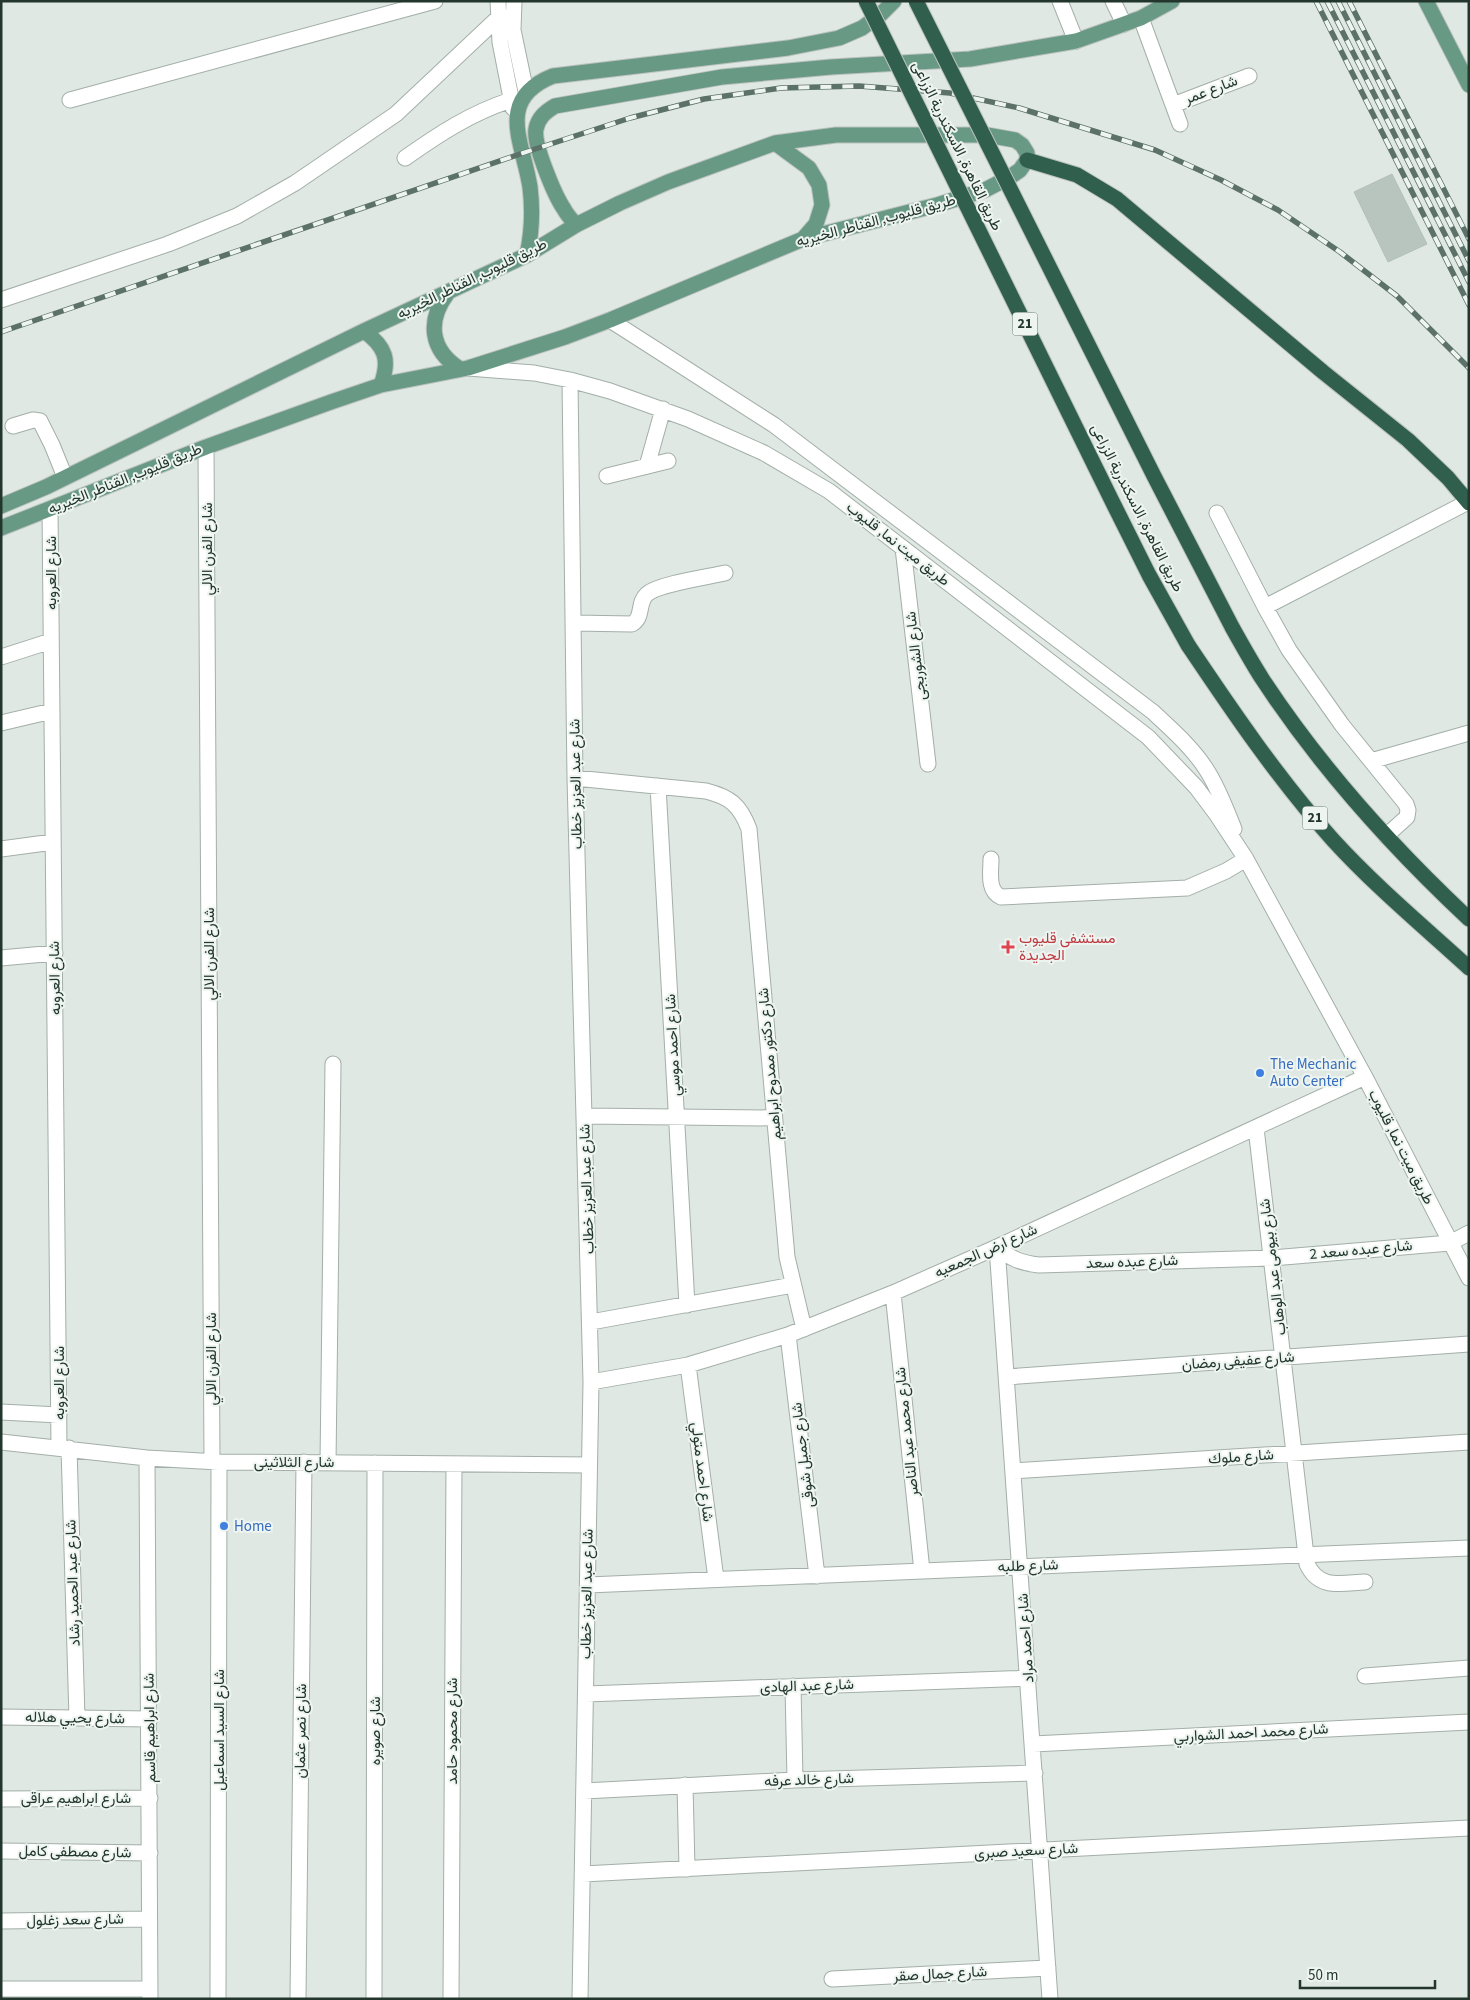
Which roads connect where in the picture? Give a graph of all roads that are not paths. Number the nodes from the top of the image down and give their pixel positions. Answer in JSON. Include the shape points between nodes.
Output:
{"nodes":[{"id":1,"x":436,"y":1,"type":"edge"},
{"id":2,"x":498,"y":1,"type":"edge"},
{"id":3,"x":866,"y":1,"type":"edge"},
{"id":4,"x":894,"y":1,"type":"edge"},
{"id":5,"x":916,"y":1,"type":"edge"},
{"id":6,"x":1060,"y":1,"type":"edge"},
{"id":7,"x":1112,"y":1,"type":"edge"},
{"id":8,"x":1172,"y":1,"type":"edge"},
{"id":9,"x":1426,"y":1,"type":"edge"},
{"id":10,"x":508,"y":12,"type":"edge"},
{"id":11,"x":1141,"y":18,"type":"junction"},
{"id":12,"x":1124,"y":24,"type":"junction"},
{"id":13,"x":1076,"y":41,"type":"junction"},
{"id":14,"x":1248,"y":76,"type":"dead end"},
{"id":15,"x":1469,"y":85,"type":"edge"},
{"id":16,"x":526,"y":92,"type":"junction"},
{"id":17,"x":70,"y":100,"type":"dead end"},
{"id":18,"x":512,"y":100,"type":"junction"},
{"id":19,"x":1173,"y":104,"type":"junction"},
{"id":20,"x":545,"y":112,"type":"junction"},
{"id":21,"x":516,"y":121,"type":"junction"},
{"id":22,"x":1180,"y":124,"type":"dead end"},
{"id":23,"x":775,"y":143,"type":"junction"},
{"id":24,"x":405,"y":158,"type":"dead end"},
{"id":25,"x":1027,"y":160,"type":"junction"},
{"id":26,"x":576,"y":225,"type":"junction"},
{"id":27,"x":803,"y":240,"type":"junction"},
{"id":28,"x":527,"y":255,"type":"junction"},
{"id":29,"x":447,"y":294,"type":"junction"},
{"id":30,"x":1,"y":300,"type":"edge"},
{"id":31,"x":610,"y":320,"type":"junction"},
{"id":32,"x":364,"y":331,"type":"junction"},
{"id":33,"x":464,"y":368,"type":"junction"},
{"id":34,"x":570,"y":380,"type":"junction"},
{"id":35,"x":381,"y":385,"type":"junction"},
{"id":36,"x":663,"y":409,"type":"junction"},
{"id":37,"x":13,"y":426,"type":"dead end"},
{"id":38,"x":206,"y":447,"type":"junction"},
{"id":39,"x":668,"y":461,"type":"dead end"},
{"id":40,"x":647,"y":466,"type":"junction"},
{"id":41,"x":607,"y":476,"type":"dead end"},
{"id":42,"x":65,"y":477,"type":"junction"},
{"id":43,"x":1469,"y":502,"type":"edge"},
{"id":44,"x":1,"y":506,"type":"edge"},
{"id":45,"x":50,"y":509,"type":"junction"},
{"id":46,"x":1217,"y":513,"type":"dead end"},
{"id":47,"x":1,"y":528,"type":"edge"},
{"id":48,"x":903,"y":548,"type":"junction"},
{"id":49,"x":725,"y":573,"type":"dead end"},
{"id":50,"x":1264,"y":607,"type":"junction"},
{"id":51,"x":574,"y":622,"type":"junction"},
{"id":52,"x":51,"y":641,"type":"junction"},
{"id":53,"x":1,"y":657,"type":"edge"},
{"id":54,"x":52,"y":711,"type":"junction"},
{"id":55,"x":1,"y":723,"type":"edge"},
{"id":56,"x":1469,"y":733,"type":"edge"},
{"id":57,"x":1372,"y":761,"type":"junction"},
{"id":58,"x":928,"y":764,"type":"dead end"},
{"id":59,"x":575,"y":778,"type":"junction"},
{"id":60,"x":658,"y":786,"type":"junction"},
{"id":61,"x":1386,"y":836,"type":"junction"},
{"id":62,"x":53,"y":842,"type":"junction"},
{"id":63,"x":1,"y":849,"type":"edge"},
{"id":64,"x":991,"y":859,"type":"dead end"},
{"id":65,"x":1246,"y":859,"type":"junction"},
{"id":66,"x":1469,"y":919,"type":"edge"},
{"id":67,"x":55,"y":953,"type":"junction"},
{"id":68,"x":1,"y":958,"type":"edge"},
{"id":69,"x":1469,"y":968,"type":"edge"},
{"id":70,"x":333,"y":1064,"type":"dead end"},
{"id":71,"x":1365,"y":1077,"type":"junction"},
{"id":72,"x":584,"y":1116,"type":"junction"},
{"id":73,"x":677,"y":1117,"type":"junction"},
{"id":74,"x":774,"y":1118,"type":"junction"},
{"id":75,"x":1256,"y":1128,"type":"junction"},
{"id":76,"x":1469,"y":1233,"type":"edge"},
{"id":77,"x":1450,"y":1242,"type":"junction"},
{"id":78,"x":997,"y":1247,"type":"junction"},
{"id":79,"x":1272,"y":1258,"type":"junction"},
{"id":80,"x":1469,"y":1278,"type":"edge"},
{"id":81,"x":794,"y":1285,"type":"junction"},
{"id":82,"x":893,"y":1293,"type":"junction"},
{"id":83,"x":687,"y":1305,"type":"junction"},
{"id":84,"x":590,"y":1322,"type":"junction"},
{"id":85,"x":804,"y":1329,"type":"junction"},
{"id":86,"x":788,"y":1335,"type":"junction"},
{"id":87,"x":1469,"y":1344,"type":"edge"},
{"id":88,"x":1284,"y":1358,"type":"junction"},
{"id":89,"x":688,"y":1365,"type":"junction"},
{"id":90,"x":1006,"y":1377,"type":"junction"},
{"id":91,"x":591,"y":1382,"type":"junction"},
{"id":92,"x":1,"y":1412,"type":"edge"},
{"id":93,"x":59,"y":1415,"type":"junction"},
{"id":94,"x":1,"y":1442,"type":"edge"},
{"id":95,"x":1469,"y":1442,"type":"edge"},
{"id":96,"x":64,"y":1448,"type":"junction"},
{"id":97,"x":1295,"y":1453,"type":"junction"},
{"id":98,"x":147,"y":1458,"type":"junction"},
{"id":99,"x":216,"y":1461,"type":"junction"},
{"id":100,"x":304,"y":1462,"type":"junction"},
{"id":101,"x":328,"y":1463,"type":"junction"},
{"id":102,"x":375,"y":1463,"type":"junction"},
{"id":103,"x":454,"y":1464,"type":"junction"},
{"id":104,"x":589,"y":1465,"type":"junction"},
{"id":105,"x":1013,"y":1471,"type":"junction"},
{"id":106,"x":1469,"y":1548,"type":"edge"},
{"id":107,"x":1306,"y":1555,"type":"junction"},
{"id":108,"x":1020,"y":1567,"type":"junction"},
{"id":109,"x":922,"y":1571,"type":"junction"},
{"id":110,"x":817,"y":1576,"type":"junction"},
{"id":111,"x":716,"y":1579,"type":"junction"},
{"id":112,"x":1365,"y":1582,"type":"dead end"},
{"id":113,"x":588,"y":1585,"type":"junction"},
{"id":114,"x":1469,"y":1668,"type":"edge"},
{"id":115,"x":1365,"y":1676,"type":"dead end"},
{"id":116,"x":1029,"y":1678,"type":"junction"},
{"id":117,"x":792,"y":1686,"type":"junction"},
{"id":118,"x":586,"y":1694,"type":"junction"},
{"id":119,"x":1,"y":1717,"type":"edge"},
{"id":120,"x":77,"y":1718,"type":"junction"},
{"id":121,"x":150,"y":1719,"type":"junction"},
{"id":122,"x":1469,"y":1722,"type":"edge"},
{"id":123,"x":1033,"y":1744,"type":"junction"},
{"id":124,"x":1035,"y":1773,"type":"junction"},
{"id":125,"x":795,"y":1780,"type":"junction"},
{"id":126,"x":686,"y":1785,"type":"junction"},
{"id":127,"x":584,"y":1791,"type":"junction"},
{"id":128,"x":150,"y":1798,"type":"junction"},
{"id":129,"x":1,"y":1799,"type":"edge"},
{"id":130,"x":1469,"y":1828,"type":"edge"},
{"id":131,"x":1039,"y":1850,"type":"junction"},
{"id":132,"x":1,"y":1852,"type":"edge"},
{"id":133,"x":150,"y":1853,"type":"junction"},
{"id":134,"x":687,"y":1869,"type":"junction"},
{"id":135,"x":582,"y":1874,"type":"junction"},
{"id":136,"x":150,"y":1919,"type":"junction"},
{"id":137,"x":1,"y":1921,"type":"edge"},
{"id":138,"x":1048,"y":1968,"type":"junction"},
{"id":139,"x":832,"y":1980,"type":"dead end"},
{"id":140,"x":1,"y":1989,"type":"edge"},
{"id":141,"x":150,"y":1994,"type":"edge"},
{"id":142,"x":218,"y":1999,"type":"edge"},
{"id":143,"x":298,"y":1999,"type":"edge"},
{"id":144,"x":374,"y":1999,"type":"edge"},
{"id":145,"x":451,"y":1999,"type":"edge"},
{"id":146,"x":580,"y":1999,"type":"edge"},
{"id":147,"x":1050,"y":1999,"type":"edge"}],
"edges":[{"from":1,"to":17,"type":"street"},
{"from":2,"to":10,"type":"street"},
{"from":3,"to":69,"type":"highway","name":"طريق القاهرة, الاسكندرية الزراعى","number":"21","bridge":true,"via":[[1149,575],[1188,645],[1270,762],[1333,840]]},
{"from":4,"to":16,"type":"main road","via":[[862,28],[839,38],[788,48],[553,76]]},
{"from":5,"to":61,"type":"highway","name":"طريق القاهرة, الاسكندرية الزراعى","bridge":true,"via":[[1232,627],[1262,679],[1299,731],[1352,799]]},
{"from":6,"to":13,"type":"street"},
{"from":7,"to":12,"type":"street"},
{"from":8,"to":11,"type":"main road"},
{"from":9,"to":15,"type":"main road"},
{"from":10,"to":16,"type":"street"},
{"from":10,"to":18,"type":"street","via":[[500,42]]},
{"from":10,"to":30,"type":"street","via":[[396,114],[296,183],[237,216],[168,244]]},
{"from":11,"to":12,"type":"main road"},
{"from":11,"to":19,"type":"street"},
{"from":12,"to":13,"type":"main road"},
{"from":13,"to":20,"type":"main road","via":[[970,58],[722,77],[555,106]]},
{"from":14,"to":19,"type":"street","name":"شارع عمر"},
{"from":16,"to":20,"type":"main road"},
{"from":16,"to":21,"type":"main road","via":[[518,106]]},
{"from":18,"to":21,"type":"street"},
{"from":18,"to":24,"type":"street","via":[[489,107],[447,128]]},
{"from":19,"to":22,"type":"street"},
{"from":20,"to":26,"type":"main road","via":[[537,125],[536,141],[554,193]]},
{"from":21,"to":28,"type":"main road","via":[[532,209],[532,233]]},
{"from":23,"to":25,"type":"main road","name":"طريق قليوب, القناطر الخيريه","via":[[836,135],[987,135],[1015,140],[1027,153]]},
{"from":23,"to":26,"type":"main road","name":"طريق قليوب, القناطر الخيريه","via":[[668,182]]},
{"from":23,"to":27,"type":"main road","via":[[810,168],[819,185],[822,205],[816,224]]},
{"from":25,"to":27,"type":"main road","name":"طريق قليوب, القناطر الخيريه","via":[[1020,170],[985,190],[937,206]]},
{"from":25,"to":43,"type":"highway","via":[[1077,175],[1117,198],[1408,440]]},
{"from":26,"to":28,"type":"main road","name":"طريق قليوب, القناطر الخيريه"},
{"from":27,"to":31,"type":"main road","name":"طريق قليوب, القناطر الخيريه"},
{"from":28,"to":29,"type":"main road","name":"طريق قليوب, القناطر الخيريه"},
{"from":29,"to":32,"type":"main road","name":"طريق قليوب, القناطر الخيريه"},
{"from":29,"to":33,"type":"main road","via":[[437,310],[436,341],[450,363]]},
{"from":31,"to":33,"type":"main road","name":"طريق قليوب, القناطر الخيريه"},
{"from":31,"to":65,"type":"street","name":"طريق ميت نما, قليوب","via":[[774,425],[1153,712],[1183,739],[1207,769]]},
{"from":32,"to":35,"type":"main road","via":[[377,340],[385,354],[386,370]]},
{"from":32,"to":42,"type":"main road","name":"طريق قليوب, القناطر الخيريه"},
{"from":33,"to":34,"type":"street","name":"طريق ميت نما, قليوب","via":[[534,373]]},
{"from":33,"to":35,"type":"main road","name":"طريق قليوب, القناطر الخيريه"},
{"from":34,"to":36,"type":"street","name":"طريق ميت نما, قليوب"},
{"from":34,"to":51,"type":"street","name":"شارع عبد العزيز خطاب"},
{"from":35,"to":38,"type":"main road","name":"طريق قليوب, القناطر الخيريه"},
{"from":36,"to":40,"type":"street"},
{"from":36,"to":48,"type":"street","name":"طريق ميت نما, قليوب","via":[[764,453],[828,491]]},
{"from":37,"to":42,"type":"street","via":[[40,421]]},
{"from":38,"to":45,"type":"main road","name":"طريق قليوب, القناطر الخيريه"},
{"from":38,"to":99,"type":"street","name":"شارع الفرن الالي"},
{"from":39,"to":40,"type":"street"},
{"from":40,"to":41,"type":"street"},
{"from":42,"to":44,"type":"main road","name":"طريق قليوب, القناطر الخيريه"},
{"from":43,"to":50,"type":"street"},
{"from":45,"to":47,"type":"main road","name":"طريق قليوب, القناطر الخيريه"},
{"from":45,"to":52,"type":"street","name":"شارع العروبه"},
{"from":46,"to":50,"type":"street"},
{"from":48,"to":58,"type":"street","name":"شارع الشوربجى"},
{"from":48,"to":65,"type":"street","name":"طريق ميت نما, قليوب","via":[[1148,737],[1196,787]]},
{"from":49,"to":51,"type":"street","via":[[652,591],[642,601],[639,617],[632,624]]},
{"from":50,"to":57,"type":"street","via":[[1289,650]]},
{"from":51,"to":59,"type":"street","name":"شارع عبد العزيز خطاب"},
{"from":52,"to":53,"type":"street"},
{"from":52,"to":54,"type":"street","name":"شارع العروبه"},
{"from":54,"to":55,"type":"street"},
{"from":54,"to":62,"type":"street","name":"شارع العروبه"},
{"from":56,"to":57,"type":"street"},
{"from":57,"to":61,"type":"street","via":[[1408,810],[1407,818]]},
{"from":59,"to":60,"type":"street"},
{"from":59,"to":72,"type":"street","name":"شارع عبد العزيز خطاب"},
{"from":60,"to":73,"type":"street","name":"شارع احمد موسي"},
{"from":60,"to":74,"type":"street","name":"شارع دكتور ممدوح ابراهيم","via":[[721,795],[743,814],[748,828]]},
{"from":61,"to":66,"type":"highway","name":"طريق القاهرة, الاسكندرية الزراعى"},
{"from":62,"to":63,"type":"street"},
{"from":62,"to":67,"type":"street","name":"شارع العروبه"},
{"from":64,"to":65,"type":"street","via":[[993,892],[1001,897],[1187,888]]},
{"from":65,"to":71,"type":"street","name":"طريق ميت نما, قليوب"},
{"from":67,"to":68,"type":"street"},
{"from":67,"to":93,"type":"street","name":"شارع العروبه"},
{"from":70,"to":101,"type":"street"},
{"from":71,"to":75,"type":"street","name":"شارع ارض الجمعيه"},
{"from":71,"to":77,"type":"street","name":"طريق ميت نما, قليوب"},
{"from":72,"to":73,"type":"street"},
{"from":72,"to":84,"type":"street","name":"شارع عبد العزيز خطاب"},
{"from":73,"to":74,"type":"street"},
{"from":73,"to":83,"type":"street","name":"شارع احمد موسي"},
{"from":74,"to":81,"type":"street","name":"شارع دكتور ممدوح ابراهيم","via":[[787,1257]]},
{"from":75,"to":78,"type":"street","name":"شارع ارض الجمعيه"},
{"from":75,"to":79,"type":"street","name":"شارع بيومى عبد الوهاب"},
{"from":76,"to":77,"type":"street"},
{"from":77,"to":79,"type":"street","name":"شارع عبده سعد 2"},
{"from":77,"to":80,"type":"street","name":"طريق ميت نما, قليوب"},
{"from":78,"to":79,"type":"street","name":"شارع عبده سعد","via":[[1023,1263],[1039,1265]]},
{"from":78,"to":82,"type":"street","name":"شارع ارض الجمعيه"},
{"from":78,"to":90,"type":"street","name":"شارع احمد مراد"},
{"from":79,"to":88,"type":"street","name":"شارع بيومى عبد الوهاب"},
{"from":81,"to":83,"type":"street"},
{"from":81,"to":85,"type":"street","name":"شارع دكتور ممدوح ابراهيم"},
{"from":82,"to":85,"type":"street","name":"شارع ارض الجمعيه"},
{"from":82,"to":109,"type":"street","name":"شارع محمد عبد الناصر"},
{"from":83,"to":84,"type":"street"},
{"from":84,"to":91,"type":"street","name":"شارع عبد العزيز خطاب"},
{"from":85,"to":86,"type":"street","name":"شارع ارض الجمعيه"},
{"from":86,"to":89,"type":"street","name":"شارع ارض الجمعيه"},
{"from":86,"to":110,"type":"street","name":"شارع جميل شوقى"},
{"from":87,"to":88,"type":"street","name":"شارع عفيفى رمضان"},
{"from":88,"to":90,"type":"street","name":"شارع عفيفى رمضان"},
{"from":88,"to":97,"type":"street","name":"شارع بيومى عبد الوهاب"},
{"from":89,"to":91,"type":"street","name":"شارع ارض الجمعيه"},
{"from":89,"to":111,"type":"street","name":"شارع احمد متولي"},
{"from":90,"to":105,"type":"street","name":"شارع احمد مراد"},
{"from":91,"to":104,"type":"street","name":"شارع عبد العزيز خطاب"},
{"from":92,"to":93,"type":"street"},
{"from":93,"to":96,"type":"street","name":"شارع العروبه"},
{"from":94,"to":96,"type":"street","name":"شارع الثلاثينى"},
{"from":95,"to":97,"type":"street","name":"شارع ملوك"},
{"from":96,"to":98,"type":"street","name":"شارع الثلاثينى"},
{"from":96,"to":120,"type":"street","name":"شارع عبد الحميد رشاد"},
{"from":97,"to":105,"type":"street","name":"شارع ملوك"},
{"from":97,"to":107,"type":"street","name":"شارع بيومى عبد الوهاب"},
{"from":98,"to":99,"type":"street","name":"شارع الثلاثينى"},
{"from":98,"to":121,"type":"street","name":"شارع ابراهيم قاسم"},
{"from":99,"to":100,"type":"street","name":"شارع الثلاثينى"},
{"from":99,"to":142,"type":"street","name":"شارع السيد اسماعيل"},
{"from":100,"to":101,"type":"street","name":"شارع الثلاثينى"},
{"from":100,"to":143,"type":"street","name":"شارع نصر عثمان"},
{"from":101,"to":102,"type":"street","name":"شارع الثلاثينى"},
{"from":102,"to":103,"type":"street","name":"شارع الثلاثينى"},
{"from":102,"to":144,"type":"street","name":"شارع صويره"},
{"from":103,"to":104,"type":"street","name":"شارع الثلاثينى"},
{"from":103,"to":145,"type":"street","name":"شارع محمود حامد"},
{"from":104,"to":113,"type":"street","name":"شارع عبد العزيز خطاب"},
{"from":105,"to":108,"type":"street","name":"شارع احمد مراد"},
{"from":106,"to":107,"type":"street","name":"شارع طلبه"},
{"from":107,"to":108,"type":"street","name":"شارع طلبه"},
{"from":107,"to":112,"type":"street","via":[[1311,1571],[1324,1582]]},
{"from":108,"to":109,"type":"street","name":"شارع طلبه"},
{"from":108,"to":116,"type":"street","name":"شارع احمد مراد"},
{"from":109,"to":110,"type":"street","name":"شارع طلبه"},
{"from":110,"to":111,"type":"street","name":"شارع طلبه"},
{"from":111,"to":113,"type":"street","name":"شارع طلبه"},
{"from":113,"to":118,"type":"street","name":"شارع عبد العزيز خطاب"},
{"from":114,"to":115,"type":"street"},
{"from":116,"to":117,"type":"street","name":"شارع عبد الهادى"},
{"from":116,"to":123,"type":"street","name":"شارع احمد مراد"},
{"from":117,"to":118,"type":"street","name":"شارع عبد الهادى"},
{"from":117,"to":125,"type":"street"},
{"from":118,"to":127,"type":"street","name":"شارع عبد العزيز خطاب"},
{"from":119,"to":120,"type":"street","name":"شارع يحيي هلاله"},
{"from":120,"to":121,"type":"street","name":"شارع يحيي هلاله"},
{"from":121,"to":128,"type":"street","name":"شارع ابراهيم قاسم"},
{"from":122,"to":123,"type":"street","name":"شارع محمد احمد الشواربي"},
{"from":123,"to":124,"type":"street","name":"شارع احمد مراد"},
{"from":124,"to":125,"type":"street","name":"شارع خالد عرفه"},
{"from":124,"to":131,"type":"street","name":"شارع احمد مراد"},
{"from":125,"to":126,"type":"street","name":"شارع خالد عرفه"},
{"from":126,"to":127,"type":"street","name":"شارع خالد عرفه"},
{"from":126,"to":134,"type":"street"},
{"from":127,"to":135,"type":"street","name":"شارع عبد العزيز خطاب"},
{"from":128,"to":129,"type":"street","name":"شارع ابراهيم عراقى"},
{"from":128,"to":133,"type":"street","name":"شارع ابراهيم قاسم"},
{"from":130,"to":131,"type":"street","name":"شارع سعيد صبرى"},
{"from":131,"to":134,"type":"street","name":"شارع سعيد صبرى"},
{"from":131,"to":138,"type":"street","name":"شارع احمد مراد"},
{"from":132,"to":133,"type":"street","name":"شارع مصطفى كامل"},
{"from":133,"to":136,"type":"street","name":"شارع ابراهيم قاسم"},
{"from":134,"to":135,"type":"street","name":"شارع سعيد صبرى"},
{"from":135,"to":146,"type":"street","name":"شارع عبد العزيز خطاب"},
{"from":136,"to":137,"type":"street","name":"شارع سعد زغلول"},
{"from":136,"to":141,"type":"street","name":"شارع ابراهيم قاسم"},
{"from":138,"to":139,"type":"street","name":"شارع جمال صقر"},
{"from":138,"to":147,"type":"street","name":"شارع احمد مراد"},
{"from":140,"to":141,"type":"street"}]}
